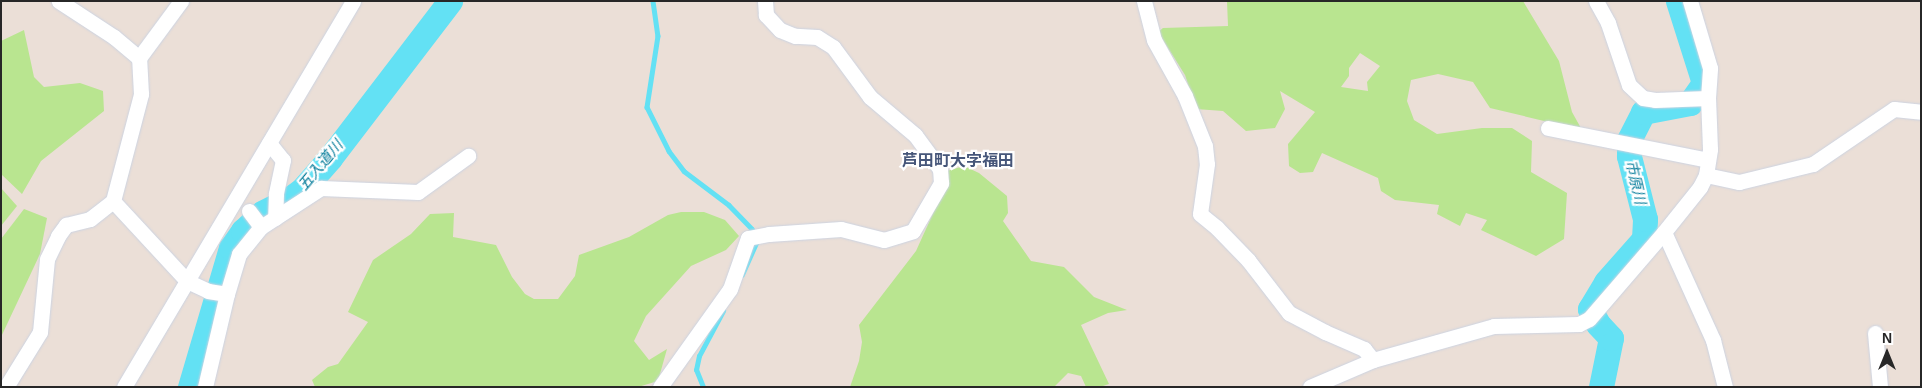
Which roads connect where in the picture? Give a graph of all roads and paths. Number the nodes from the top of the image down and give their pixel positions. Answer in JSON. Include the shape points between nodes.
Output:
{"nodes":[{"id":1,"x":60,"y":1,"type":"edge"},
{"id":2,"x":181,"y":1,"type":"edge"},
{"id":3,"x":353,"y":1,"type":"edge"},
{"id":4,"x":765,"y":1,"type":"edge"},
{"id":5,"x":1144,"y":1,"type":"edge"},
{"id":6,"x":1596,"y":1,"type":"edge"},
{"id":7,"x":1690,"y":1,"type":"edge"},
{"id":8,"x":139,"y":58,"type":"junction"},
{"id":9,"x":1708,"y":98,"type":"junction"},
{"id":10,"x":1921,"y":112,"type":"edge"},
{"id":11,"x":1548,"y":128,"type":"dead end"},
{"id":12,"x":269,"y":143,"type":"junction"},
{"id":13,"x":468,"y":156,"type":"dead end"},
{"id":14,"x":1707,"y":167,"type":"junction"},
{"id":15,"x":113,"y":201,"type":"junction"},
{"id":16,"x":249,"y":210,"type":"dead end"},
{"id":17,"x":275,"y":218,"type":"junction"},
{"id":18,"x":261,"y":227,"type":"junction"},
{"id":19,"x":1664,"y":232,"type":"junction"},
{"id":20,"x":187,"y":281,"type":"junction"},
{"id":21,"x":227,"y":294,"type":"junction"},
{"id":22,"x":1875,"y":333,"type":"dead end"},
{"id":23,"x":1372,"y":360,"type":"junction"},
{"id":24,"x":6,"y":387,"type":"edge"},
{"id":25,"x":124,"y":387,"type":"edge"},
{"id":26,"x":205,"y":387,"type":"edge"},
{"id":27,"x":660,"y":387,"type":"edge"},
{"id":28,"x":1310,"y":387,"type":"edge"},
{"id":29,"x":1725,"y":387,"type":"edge"},
{"id":30,"x":1880,"y":387,"type":"edge"}],
"edges":[{"from":1,"to":8,"type":"street"},
{"from":2,"to":8,"type":"street"},
{"from":3,"to":12,"type":"street"},
{"from":4,"to":27,"type":"street","via":[[766,15],[780,30],[795,36],[817,37],[834,47],[870,97],[915,135],[940,169],[941,183],[913,231],[884,240],[841,229],[748,238],[730,288]]},
{"from":5,"to":23,"type":"street","via":[[1154,40],[1185,96],[1205,146],[1207,164],[1200,214],[1248,260],[1289,312],[1324,332],[1364,348]]},
{"from":6,"to":9,"type":"street","via":[[1608,23],[1628,85],[1643,98]]},
{"from":7,"to":9,"type":"street","via":[[1710,68]]},
{"from":8,"to":15,"type":"street","via":[[141,94]]},
{"from":9,"to":14,"type":"street","via":[[1710,149]]},
{"from":10,"to":14,"type":"street","via":[[1894,109],[1813,164],[1739,182]]},
{"from":11,"to":14,"type":"street"},
{"from":12,"to":17,"type":"street","via":[[283,160]]},
{"from":12,"to":20,"type":"street"},
{"from":13,"to":17,"type":"street","via":[[418,192],[321,188]]},
{"from":14,"to":19,"type":"street","via":[[1700,187]]},
{"from":15,"to":20,"type":"street"},
{"from":15,"to":24,"type":"street","via":[[90,219],[66,225],[58,236],[47,259],[40,332]]},
{"from":16,"to":18,"type":"street"},
{"from":17,"to":18,"type":"street"},
{"from":18,"to":21,"type":"street","via":[[240,254]]},
{"from":19,"to":23,"type":"street","via":[[1608,300],[1590,319],[1579,324],[1494,326]]},
{"from":19,"to":29,"type":"street","via":[[1713,340]]},
{"from":20,"to":21,"type":"street","via":[[208,291]]},
{"from":20,"to":25,"type":"street"},
{"from":21,"to":26,"type":"street"},
{"from":22,"to":30,"type":"street"},
{"from":23,"to":28,"type":"street"}]}
